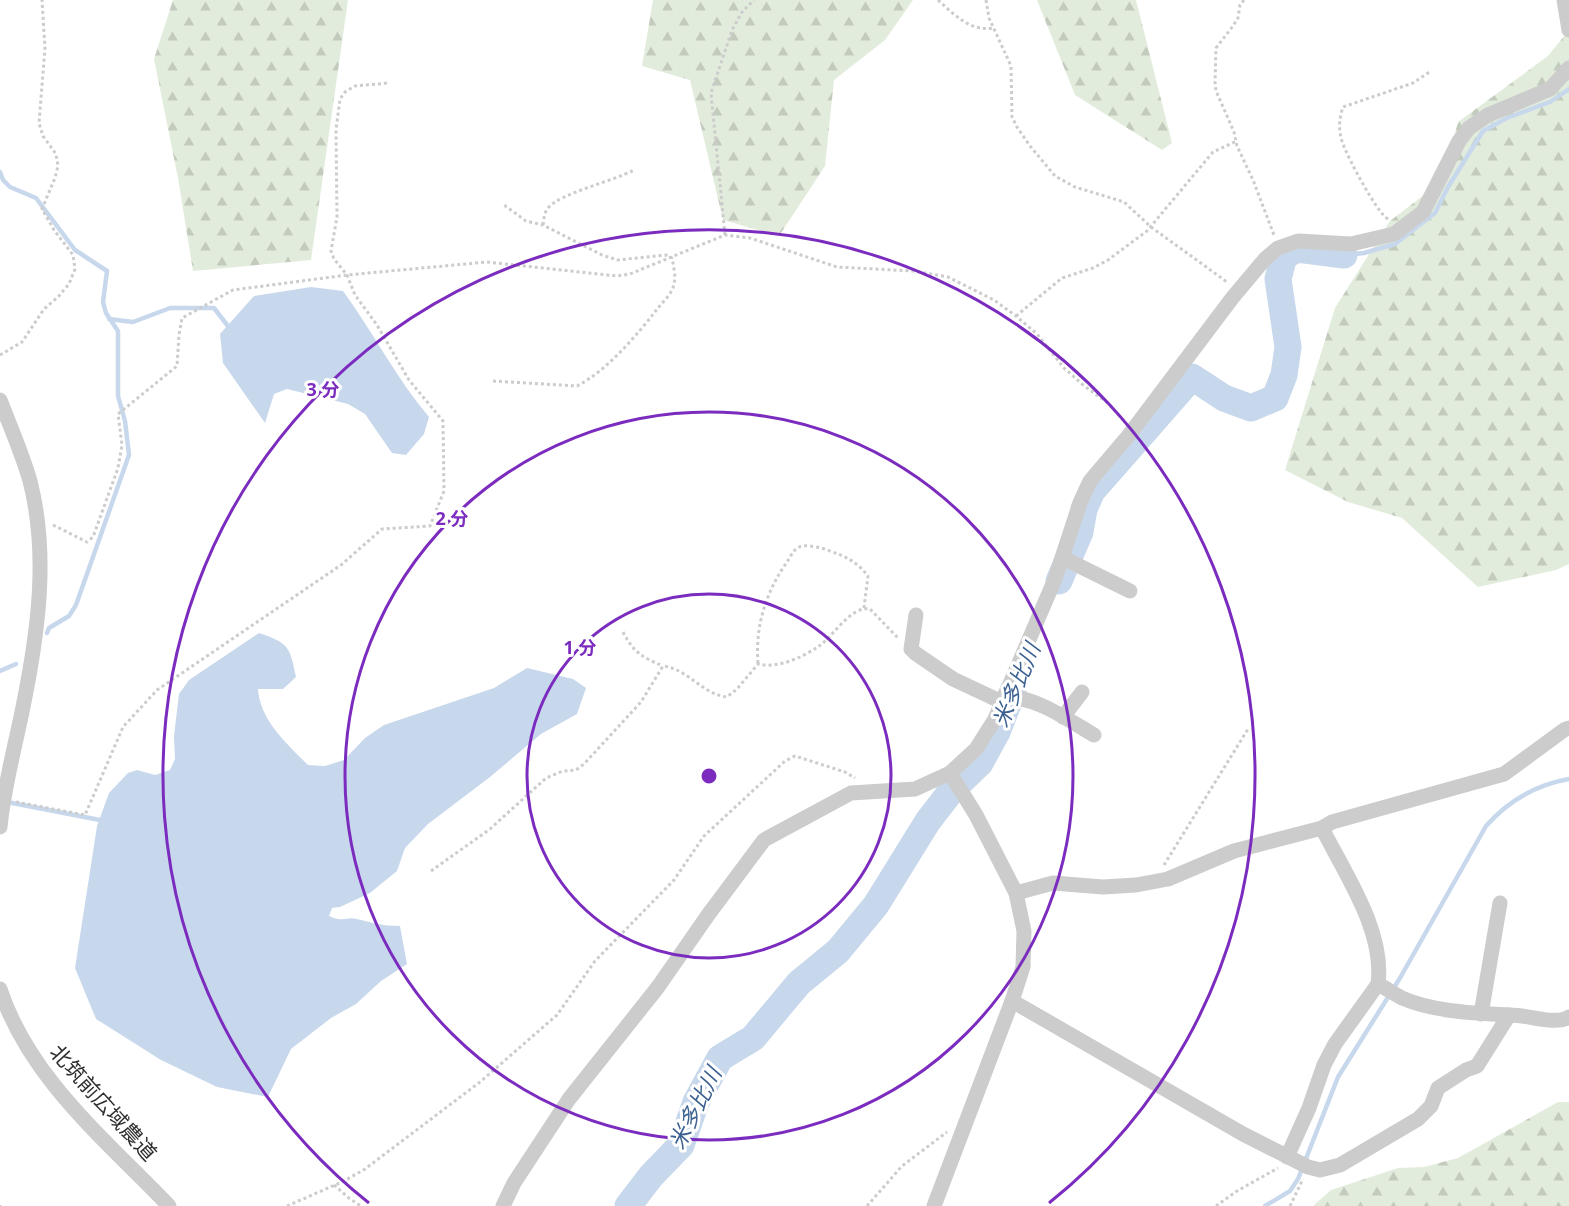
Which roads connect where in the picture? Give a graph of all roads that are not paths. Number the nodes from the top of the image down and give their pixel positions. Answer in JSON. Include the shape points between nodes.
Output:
{"nodes":[{"id":1,"x":1564,"y":0,"type":"edge"},
{"id":2,"x":1569,"y":30,"type":"edge"},
{"id":3,"x":1569,"y":68,"type":"edge"},
{"id":4,"x":0,"y":400,"type":"edge"},
{"id":5,"x":1063,"y":558,"type":"junction"},
{"id":6,"x":1130,"y":591,"type":"dead end"},
{"id":7,"x":916,"y":615,"type":"dead end"},
{"id":8,"x":1082,"y":692,"type":"dead end"},
{"id":9,"x":1003,"y":699,"type":"junction"},
{"id":10,"x":1063,"y":717,"type":"junction"},
{"id":11,"x":1569,"y":728,"type":"edge"},
{"id":12,"x":1094,"y":735,"type":"dead end"},
{"id":13,"x":950,"y":773,"type":"junction"},
{"id":14,"x":0,"y":827,"type":"edge"},
{"id":15,"x":1322,"y":828,"type":"junction"},
{"id":16,"x":1016,"y":892,"type":"junction"},
{"id":17,"x":1500,"y":903,"type":"dead end"},
{"id":18,"x":1378,"y":984,"type":"junction"},
{"id":19,"x":0,"y":989,"type":"edge"},
{"id":20,"x":1012,"y":1001,"type":"junction"},
{"id":21,"x":1481,"y":1014,"type":"junction"},
{"id":22,"x":1509,"y":1016,"type":"junction"},
{"id":23,"x":1569,"y":1017,"type":"edge"},
{"id":24,"x":1287,"y":1157,"type":"junction"},
{"id":25,"x":170,"y":1206,"type":"edge"},
{"id":26,"x":503,"y":1206,"type":"edge"},
{"id":27,"x":934,"y":1206,"type":"edge"}],
"edges":[{"from":1,"to":2,"type":"street"},
{"from":3,"to":5,"type":"street","via":[[1550,89],[1488,115],[1469,128],[1423,212],[1394,234],[1350,244],[1298,241],[1278,248],[1265,259],[1090,481]]},
{"from":4,"to":14,"type":"street","via":[[30,481],[41,579]]},
{"from":5,"to":6,"type":"street"},
{"from":5,"to":9,"type":"street"},
{"from":7,"to":9,"type":"street","via":[[911,649],[952,679]]},
{"from":8,"to":10,"type":"street"},
{"from":9,"to":10,"type":"street","via":[[1021,697]]},
{"from":9,"to":13,"type":"street","via":[[976,749]]},
{"from":10,"to":12,"type":"street"},
{"from":11,"to":15,"type":"street","via":[[1504,774]]},
{"from":13,"to":16,"type":"street"},
{"from":13,"to":26,"type":"street","via":[[915,789],[851,793],[764,840],[658,987],[569,1099]]},
{"from":15,"to":16,"type":"street","via":[[1234,851],[1168,879],[1103,887],[1053,883]]},
{"from":15,"to":18,"type":"street","via":[[1368,916],[1377,951]]},
{"from":16,"to":20,"type":"street","via":[[1024,931],[1023,967]]},
{"from":17,"to":21,"type":"street"},
{"from":18,"to":21,"type":"street","via":[[1404,998]]},
{"from":18,"to":24,"type":"street","via":[[1335,1044]]},
{"from":19,"to":25,"type":"street","name":"北筑前広域農道","via":[[12,1020],[44,1074]]},
{"from":20,"to":24,"type":"street"},
{"from":20,"to":27,"type":"street"},
{"from":21,"to":22,"type":"street"},
{"from":22,"to":23,"type":"street","via":[[1555,1021]]},
{"from":22,"to":24,"type":"street","via":[[1477,1066],[1438,1088],[1431,1106],[1418,1119],[1340,1165],[1320,1170]]}]}
